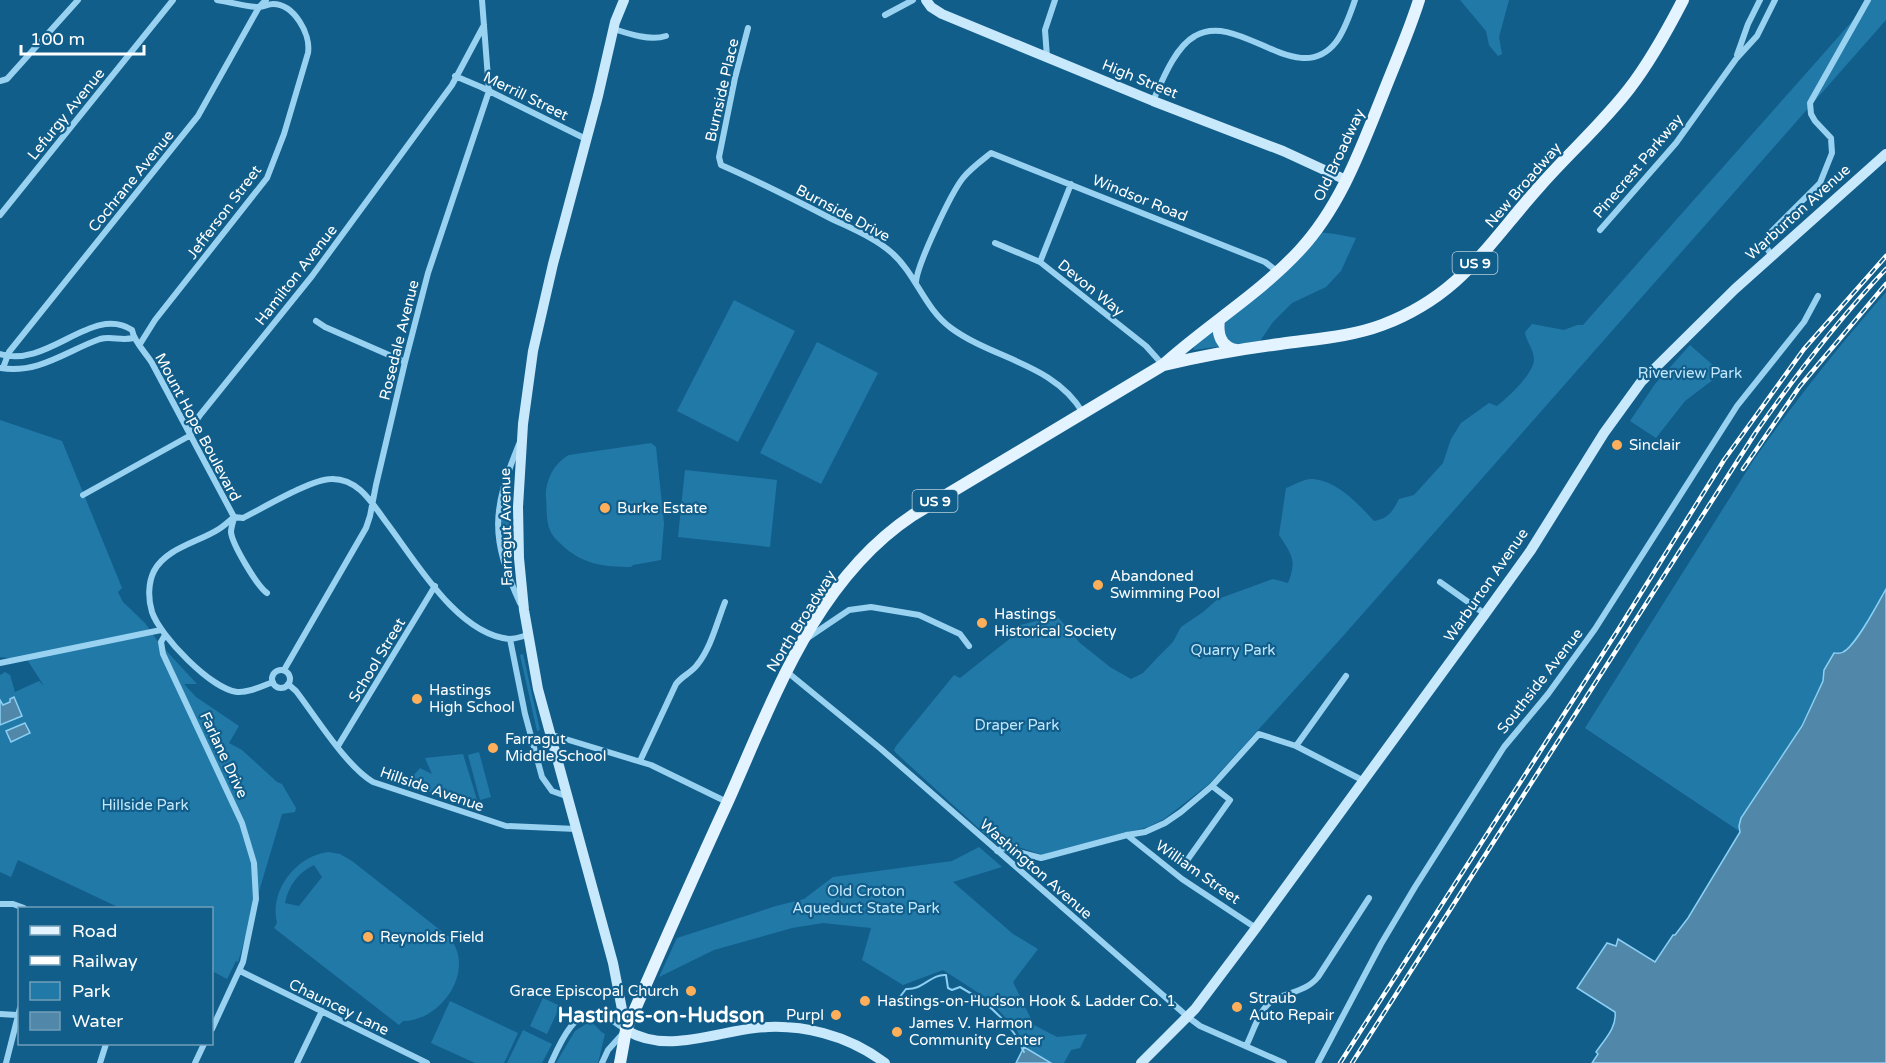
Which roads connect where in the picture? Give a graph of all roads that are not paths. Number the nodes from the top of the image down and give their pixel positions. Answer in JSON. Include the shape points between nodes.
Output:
{"nodes":[{"id":1,"x":78,"y":0,"type":"edge"},
{"id":2,"x":173,"y":0,"type":"edge"},
{"id":3,"x":217,"y":0,"type":"edge"},
{"id":4,"x":266,"y":0,"type":"edge"},
{"id":5,"x":482,"y":0,"type":"edge"},
{"id":6,"x":615,"y":0,"type":"edge"},
{"id":7,"x":624,"y":0,"type":"edge"},
{"id":8,"x":913,"y":0,"type":"edge"},
{"id":9,"x":926,"y":0,"type":"edge"},
{"id":10,"x":1055,"y":0,"type":"edge"},
{"id":11,"x":1355,"y":0,"type":"edge"},
{"id":12,"x":1419,"y":0,"type":"edge"},
{"id":13,"x":1683,"y":0,"type":"edge"},
{"id":14,"x":1760,"y":0,"type":"edge"},
{"id":15,"x":1774,"y":0,"type":"edge"},
{"id":16,"x":1868,"y":0,"type":"edge"},
{"id":17,"x":259,"y":7,"type":"junction"},
{"id":18,"x":885,"y":15,"type":"dead end"},
{"id":19,"x":484,"y":25,"type":"junction"},
{"id":20,"x":615,"y":26,"type":"junction"},
{"id":21,"x":748,"y":28,"type":"dead end"},
{"id":22,"x":666,"y":36,"type":"dead end"},
{"id":23,"x":1047,"y":58,"type":"junction"},
{"id":24,"x":1736,"y":59,"type":"junction"},
{"id":25,"x":455,"y":76,"type":"junction"},
{"id":26,"x":0,"y":81,"type":"edge"},
{"id":27,"x":489,"y":91,"type":"junction"},
{"id":28,"x":1153,"y":101,"type":"junction"},
{"id":29,"x":586,"y":139,"type":"junction"},
{"id":30,"x":1886,"y":154,"type":"edge"},
{"id":31,"x":719,"y":157,"type":"joint"},
{"id":32,"x":1346,"y":180,"type":"junction"},
{"id":33,"x":1071,"y":184,"type":"junction"},
{"id":34,"x":0,"y":215,"type":"edge"},
{"id":35,"x":1600,"y":230,"type":"dead end"},
{"id":36,"x":995,"y":243,"type":"dead end"},
{"id":37,"x":1772,"y":256,"type":"junction"},
{"id":38,"x":1040,"y":262,"type":"junction"},
{"id":39,"x":1278,"y":272,"type":"junction"},
{"id":40,"x":916,"y":283,"type":"junction"},
{"id":41,"x":1818,"y":296,"type":"dead end"},
{"id":42,"x":1219,"y":320,"type":"junction"},
{"id":43,"x":316,"y":321,"type":"dead end"},
{"id":44,"x":133,"y":338,"type":"junction"},
{"id":45,"x":140,"y":345,"type":"junction"},
{"id":46,"x":1236,"y":350,"type":"junction"},
{"id":47,"x":3,"y":355,"type":"edge"},
{"id":48,"x":405,"y":362,"type":"junction"},
{"id":49,"x":1163,"y":365,"type":"junction"},
{"id":50,"x":1,"y":368,"type":"edge"},
{"id":51,"x":1083,"y":413,"type":"junction"},
{"id":52,"x":191,"y":435,"type":"junction"},
{"id":53,"x":522,"y":435,"type":"junction"},
{"id":54,"x":83,"y":495,"type":"dead end"},
{"id":55,"x":373,"y":504,"type":"junction"},
{"id":56,"x":234,"y":517,"type":"junction"},
{"id":57,"x":1440,"y":582,"type":"dead end"},
{"id":58,"x":435,"y":586,"type":"junction"},
{"id":59,"x":267,"y":593,"type":"dead end"},
{"id":60,"x":725,"y":602,"type":"dead end"},
{"id":61,"x":524,"y":610,"type":"junction"},
{"id":62,"x":1485,"y":614,"type":"junction"},
{"id":63,"x":163,"y":632,"type":"junction"},
{"id":64,"x":527,"y":635,"type":"junction"},
{"id":65,"x":510,"y":639,"type":"junction"},
{"id":66,"x":803,"y":640,"type":"junction"},
{"id":67,"x":969,"y":646,"type":"dead end"},
{"id":68,"x":0,"y":663,"type":"edge"},
{"id":69,"x":285,"y":670,"type":"junction"},
{"id":70,"x":786,"y":671,"type":"junction"},
{"id":71,"x":1346,"y":676,"type":"dead end"},
{"id":72,"x":273,"y":682,"type":"junction"},
{"id":73,"x":288,"y":684,"type":"junction"},
{"id":74,"x":549,"y":734,"type":"junction"},
{"id":75,"x":338,"y":746,"type":"junction"},
{"id":76,"x":1296,"y":746,"type":"junction"},
{"id":77,"x":640,"y":761,"type":"junction"},
{"id":78,"x":1364,"y":781,"type":"junction"},
{"id":79,"x":1212,"y":786,"type":"junction"},
{"id":80,"x":566,"y":796,"type":"junction"},
{"id":81,"x":727,"y":802,"type":"junction"},
{"id":82,"x":576,"y":829,"type":"junction"},
{"id":83,"x":1127,"y":835,"type":"junction"},
{"id":84,"x":997,"y":851,"type":"junction"},
{"id":85,"x":1188,"y":859,"type":"dead end"},
{"id":86,"x":1369,"y":898,"type":"dead end"},
{"id":87,"x":0,"y":904,"type":"edge"},
{"id":88,"x":20,"y":907,"type":"edge"},
{"id":89,"x":1256,"y":928,"type":"junction"},
{"id":90,"x":240,"y":971,"type":"junction"},
{"id":91,"x":322,"y":1011,"type":"junction"},
{"id":92,"x":0,"y":1014,"type":"edge"},
{"id":93,"x":17,"y":1016,"type":"joint"},
{"id":94,"x":1188,"y":1017,"type":"junction"},
{"id":95,"x":213,"y":1027,"type":"edge"},
{"id":96,"x":626,"y":1030,"type":"junction"},
{"id":97,"x":106,"y":1045,"type":"edge"},
{"id":98,"x":204,"y":1045,"type":"edge"},
{"id":99,"x":1246,"y":1046,"type":"junction"},
{"id":100,"x":6,"y":1063,"type":"edge"},
{"id":101,"x":100,"y":1063,"type":"edge"},
{"id":102,"x":195,"y":1063,"type":"edge"},
{"id":103,"x":297,"y":1063,"type":"edge"},
{"id":104,"x":427,"y":1063,"type":"edge"},
{"id":105,"x":551,"y":1063,"type":"edge"},
{"id":106,"x":602,"y":1063,"type":"edge"},
{"id":107,"x":620,"y":1063,"type":"edge"},
{"id":108,"x":885,"y":1063,"type":"edge"},
{"id":109,"x":1141,"y":1063,"type":"edge"},
{"id":110,"x":1284,"y":1063,"type":"edge"},
{"id":111,"x":1318,"y":1063,"type":"edge"}],
"edges":[{"from":1,"to":26,"type":"street","via":[[7,79]]},
{"from":2,"to":34,"type":"street","name":"Lefurgy Avenue"},
{"from":3,"to":17,"type":"street","name":"Jefferson Street"},
{"from":4,"to":17,"type":"street","name":"Cochrane Avenue"},
{"from":5,"to":19,"type":"street","name":"Rosedale Avenue"},
{"from":6,"to":20,"type":"street","name":"Farragut Avenue"},
{"from":7,"to":20,"type":"street","name":"Farragut Avenue"},
{"from":8,"to":18,"type":"street"},
{"from":9,"to":23,"type":"street","name":"High Street","via":[[942,14]]},
{"from":10,"to":23,"type":"street","via":[[1045,30]]},
{"from":11,"to":28,"type":"street","via":[[1337,41],[1309,59],[1224,30],[1193,37],[1169,67]]},
{"from":12,"to":32,"type":"main road","name":"Old Broadway","number":"US 9"},
{"from":13,"to":46,"type":"main road","name":"New Broadway","number":"US 9","via":[[1629,88],[1541,184],[1476,263],[1452,285],[1413,310],[1373,328]]},
{"from":14,"to":24,"type":"street","name":"Pinecrest Parkway"},
{"from":15,"to":24,"type":"street","name":"Pinecrest Parkway","via":[[1757,36]]},
{"from":16,"to":37,"type":"street","via":[[1810,103],[1811,114],[1833,144],[1824,178],[1768,235],[1766,247]]},
{"from":17,"to":45,"type":"street","name":"Jefferson Street","via":[[274,3],[292,13],[309,42],[301,80],[274,161],[267,178],[155,320]]},
{"from":17,"to":47,"type":"street","name":"Cochrane Avenue","via":[[198,116]]},
{"from":19,"to":25,"type":"street","name":"Hamilton Avenue"},
{"from":19,"to":27,"type":"street","name":"Rosedale Avenue"},
{"from":20,"to":22,"type":"street","via":[[635,35]]},
{"from":20,"to":29,"type":"street","name":"Farragut Avenue"},
{"from":21,"to":31,"type":"street","name":"Burnside Place"},
{"from":23,"to":28,"type":"street","name":"High Street"},
{"from":24,"to":35,"type":"street","name":"Pinecrest Parkway","via":[[1676,143]]},
{"from":25,"to":27,"type":"street","name":"Merrill Street"},
{"from":25,"to":52,"type":"street","name":"Hamilton Avenue","via":[[312,276],[200,415]]},
{"from":27,"to":29,"type":"street","name":"Merrill Street"},
{"from":27,"to":48,"type":"street","name":"Rosedale Avenue","via":[[428,273]]},
{"from":28,"to":32,"type":"street","name":"High Street"},
{"from":29,"to":53,"type":"street","name":"Farragut Avenue","via":[[541,315]]},
{"from":30,"to":37,"type":"street","name":"Warburton Avenue"},
{"from":31,"to":40,"type":"street","name":"Burnside Drive","via":[[722,165],[876,241],[903,264]]},
{"from":32,"to":39,"type":"main road","name":"Old Broadway","number":"US 9","via":[[1320,224]]},
{"from":33,"to":38,"type":"street"},
{"from":33,"to":39,"type":"street","name":"Windsor Road","via":[[1265,262]]},
{"from":33,"to":40,"type":"street","name":"Windsor Road","via":[[991,153],[963,177],[951,195]]},
{"from":36,"to":38,"type":"street","name":"Devon Way"},
{"from":37,"to":62,"type":"street","name":"Warburton Avenue","via":[[1641,382]]},
{"from":38,"to":49,"type":"street","name":"Devon Way","via":[[1146,346]]},
{"from":39,"to":42,"type":"main road","name":"Old Broadway","number":"US 9"},
{"from":40,"to":51,"type":"street","name":"Burnside Drive","via":[[938,318],[952,329],[1033,368],[1067,391]]},
{"from":41,"to":111,"type":"street","name":"Southside Avenue","via":[[1804,322],[1737,406],[1595,629],[1504,747],[1381,944]]},
{"from":42,"to":46,"type":"main road","via":[[1221,340]]},
{"from":42,"to":49,"type":"main road","name":"Old Broadway","number":"US 9"},
{"from":43,"to":48,"type":"street"},
{"from":44,"to":45,"type":"street","name":"Mount Hope Boulevard"},
{"from":44,"to":47,"type":"street","name":"Mount Hope Boulevard","via":[[132,330],[124,325],[105,323],[45,351]]},
{"from":44,"to":50,"type":"street","via":[[103,338],[40,365]]},
{"from":45,"to":52,"type":"street","name":"Mount Hope Boulevard"},
{"from":46,"to":49,"type":"main road","name":"New Broadway","number":"US 9"},
{"from":47,"to":50,"type":"street","name":"Cochrane Avenue"},
{"from":48,"to":55,"type":"street","name":"Rosedale Avenue"},
{"from":49,"to":51,"type":"main road","name":"North Broadway","number":"US 9"},
{"from":51,"to":66,"type":"main road","name":"North Broadway","number":"US 9","via":[[886,534],[847,575]]},
{"from":52,"to":54,"type":"street"},
{"from":52,"to":56,"type":"street","name":"Mount Hope Boulevard"},
{"from":53,"to":61,"type":"street","name":"Farragut Avenue","via":[[518,507]]},
{"from":53,"to":61,"type":"street","via":[[497,520],[502,556]]},
{"from":55,"to":56,"type":"street","name":"Mount Hope Boulevard","via":[[352,484],[329,479],[243,518]]},
{"from":55,"to":58,"type":"street","name":"Mount Hope Boulevard"},
{"from":55,"to":69,"type":"street","name":"Rosedale Avenue","via":[[366,528]]},
{"from":56,"to":59,"type":"street","via":[[231,533],[251,574]]},
{"from":56,"to":63,"type":"street","name":"Farlane Drive","via":[[161,560],[154,571],[149,594],[152,611]]},
{"from":57,"to":62,"type":"street"},
{"from":58,"to":65,"type":"street","name":"Mount Hope Boulevard","via":[[468,621]]},
{"from":58,"to":75,"type":"street","name":"School Street"},
{"from":60,"to":77,"type":"street","via":[[704,653],[695,668],[676,684]]},
{"from":61,"to":64,"type":"street","name":"Farragut Avenue"},
{"from":62,"to":78,"type":"street","name":"Warburton Avenue"},
{"from":63,"to":68,"type":"street"},
{"from":63,"to":72,"type":"street","via":[[220,686],[238,692]]},
{"from":63,"to":90,"type":"street","name":"Farlane Drive","via":[[163,654],[242,823],[254,863],[256,899]]},
{"from":64,"to":65,"type":"street"},
{"from":64,"to":74,"type":"street","name":"Farragut Avenue"},
{"from":65,"to":80,"type":"street","via":[[542,777],[552,791]]},
{"from":66,"to":67,"type":"street","via":[[849,610],[871,608],[919,615],[960,634]]},
{"from":66,"to":70,"type":"main road","name":"North Broadway","number":"US 9"},
{"from":69,"to":72,"type":"street","via":[[274,673]]},
{"from":69,"to":73,"type":"street"},
{"from":70,"to":81,"type":"main road","name":"North Broadway","number":"US 9"},
{"from":70,"to":84,"type":"street","name":"Washington Avenue"},
{"from":71,"to":76,"type":"street"},
{"from":72,"to":73,"type":"street","via":[[278,687]]},
{"from":73,"to":75,"type":"street","name":"Hillside Avenue"},
{"from":74,"to":77,"type":"street"},
{"from":74,"to":80,"type":"street","name":"Farragut Avenue"},
{"from":75,"to":82,"type":"street","name":"Hillside Avenue","via":[[358,772],[388,788],[506,826]]},
{"from":76,"to":78,"type":"street"},
{"from":76,"to":79,"type":"street","via":[[1259,734]]},
{"from":77,"to":81,"type":"street"},
{"from":78,"to":89,"type":"street","name":"Warburton Avenue"},
{"from":79,"to":83,"type":"street","via":[[1165,823]]},
{"from":79,"to":85,"type":"street","via":[[1230,800]]},
{"from":80,"to":82,"type":"street","name":"Farragut Avenue"},
{"from":81,"to":96,"type":"main road","name":"North Broadway","number":"US 9"},
{"from":82,"to":96,"type":"street","name":"Farragut Avenue","via":[[613,963]]},
{"from":83,"to":84,"type":"street","via":[[1041,858],[1003,848]]},
{"from":83,"to":89,"type":"street","name":"William Street","via":[[1182,879]]},
{"from":84,"to":94,"type":"street","name":"Washington Avenue"},
{"from":86,"to":99,"type":"street","via":[[1318,977],[1300,990],[1270,1002]]},
{"from":87,"to":88,"type":"street"},
{"from":89,"to":94,"type":"street","name":"Warburton Avenue"},
{"from":90,"to":91,"type":"street","name":"Chauncey Lane"},
{"from":90,"to":95,"type":"street","name":"Farlane Drive"},
{"from":91,"to":103,"type":"street"},
{"from":91,"to":104,"type":"street","name":"Chauncey Lane"},
{"from":92,"to":93,"type":"street"},
{"from":93,"to":100,"type":"street"},
{"from":94,"to":99,"type":"street","name":"Washington Avenue"},
{"from":94,"to":109,"type":"street","name":"Warburton Avenue"},
{"from":96,"to":105,"type":"street","via":[[599,1013],[582,1015]]},
{"from":96,"to":106,"type":"street"},
{"from":96,"to":107,"type":"main road","number":"US 9"},
{"from":96,"to":108,"type":"street","via":[[659,1042],[753,1028],[797,1028],[837,1037]]},
{"from":97,"to":101,"type":"street"},
{"from":98,"to":102,"type":"street"},
{"from":99,"to":110,"type":"street","name":"Washington Avenue"}]}
